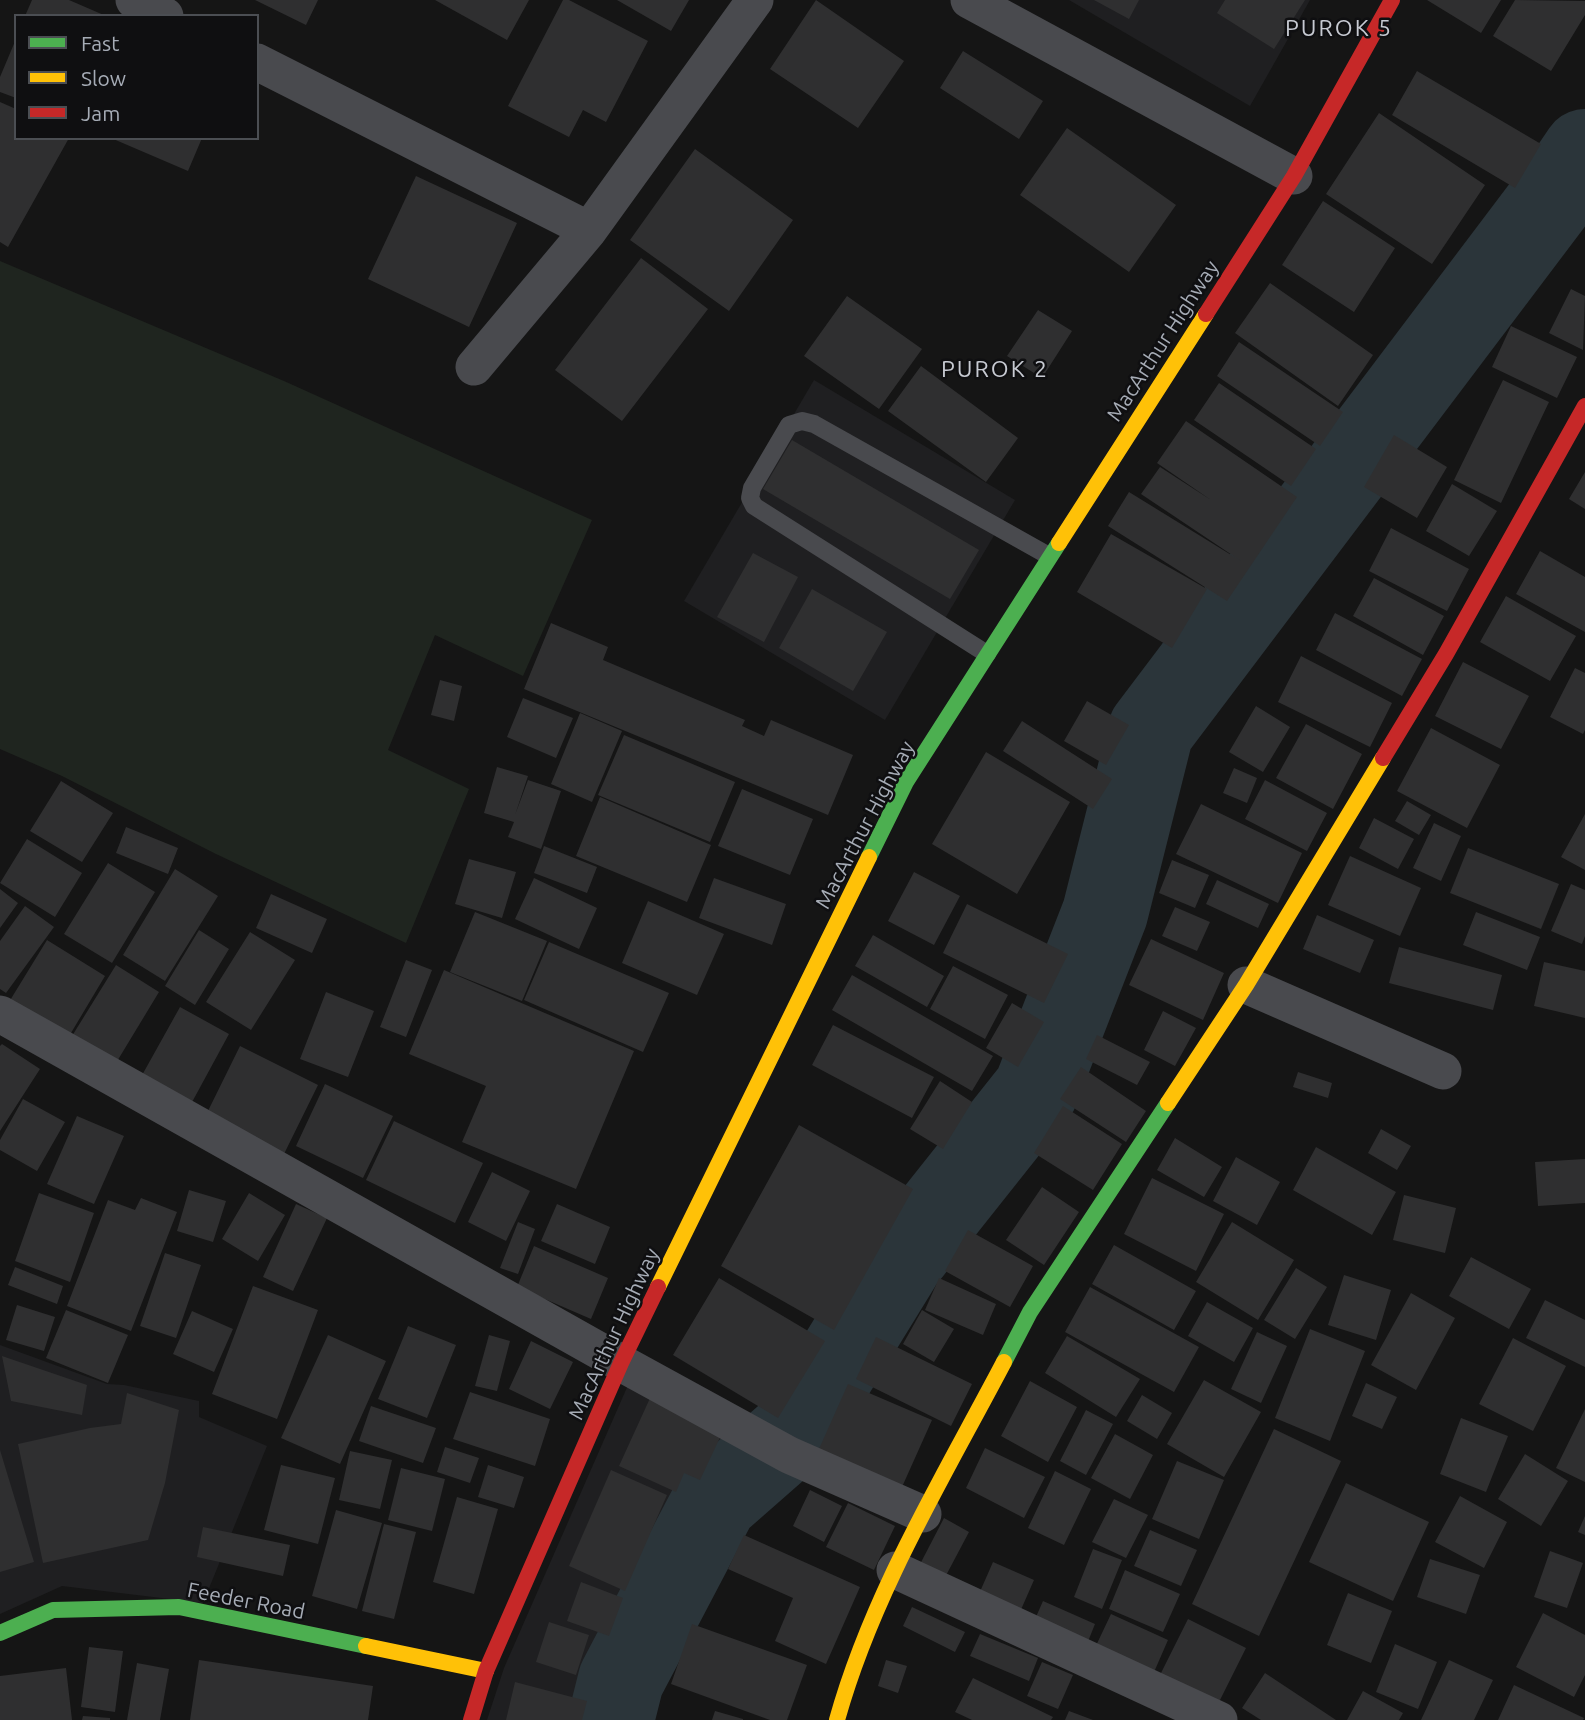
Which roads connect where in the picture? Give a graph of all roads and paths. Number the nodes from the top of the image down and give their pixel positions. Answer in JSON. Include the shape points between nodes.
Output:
{"nodes":[{"id":1,"x":134,"y":0,"type":"edge"},
{"id":2,"x":755,"y":0,"type":"edge"},
{"id":3,"x":969,"y":0,"type":"edge"},
{"id":4,"x":1392,"y":0,"type":"edge"},
{"id":5,"x":161,"y":14,"type":"edge"},
{"id":6,"x":259,"y":63,"type":"edge"},
{"id":7,"x":1294,"y":176,"type":"junction"},
{"id":8,"x":589,"y":230,"type":"junction"},
{"id":9,"x":474,"y":367,"type":"dead end"},
{"id":10,"x":1585,"y":406,"type":"edge"},
{"id":11,"x":1049,"y":556,"type":"junction"},
{"id":12,"x":987,"y":654,"type":"junction"},
{"id":13,"x":1246,"y":985,"type":"junction"},
{"id":14,"x":0,"y":1014,"type":"edge"},
{"id":15,"x":1443,"y":1071,"type":"dead end"},
{"id":16,"x":621,"y":1363,"type":"junction"},
{"id":17,"x":923,"y":1514,"type":"junction"},
{"id":18,"x":895,"y":1570,"type":"junction"},
{"id":19,"x":0,"y":1633,"type":"edge"},
{"id":20,"x":486,"y":1671,"type":"junction"},
{"id":21,"x":471,"y":1720,"type":"edge"},
{"id":22,"x":837,"y":1720,"type":"edge"},
{"id":23,"x":1219,"y":1720,"type":"edge"}],
"edges":[{"from":1,"to":5,"type":"street"},
{"from":2,"to":8,"type":"street"},
{"from":3,"to":7,"type":"street"},
{"from":4,"to":7,"type":"street","name":"MacArthur Highway"},
{"from":6,"to":8,"type":"street"},
{"from":7,"to":11,"type":"street","name":"MacArthur Highway"},
{"from":8,"to":9,"type":"street"},
{"from":10,"to":13,"type":"street","via":[[1446,654]]},
{"from":11,"to":12,"type":"street","name":"MacArthur Highway"},
{"from":11,"to":12,"type":"lane","via":[[814,424],[789,425],[752,488],[754,506]]},
{"from":12,"to":16,"type":"street","name":"MacArthur Highway","via":[[906,782]]},
{"from":13,"to":15,"type":"street"},
{"from":13,"to":17,"type":"street","via":[[1030,1311]]},
{"from":14,"to":16,"type":"street"},
{"from":16,"to":17,"type":"street","via":[[822,1471]]},
{"from":16,"to":20,"type":"street","name":"MacArthur Highway"},
{"from":17,"to":18,"type":"street"},
{"from":18,"to":22,"type":"street","via":[[848,1680]]},
{"from":18,"to":23,"type":"street"},
{"from":19,"to":20,"type":"street","name":"Feeder Road","via":[[53,1610],[179,1607]]},
{"from":20,"to":21,"type":"street","name":"MacArthur Highway"}]}
